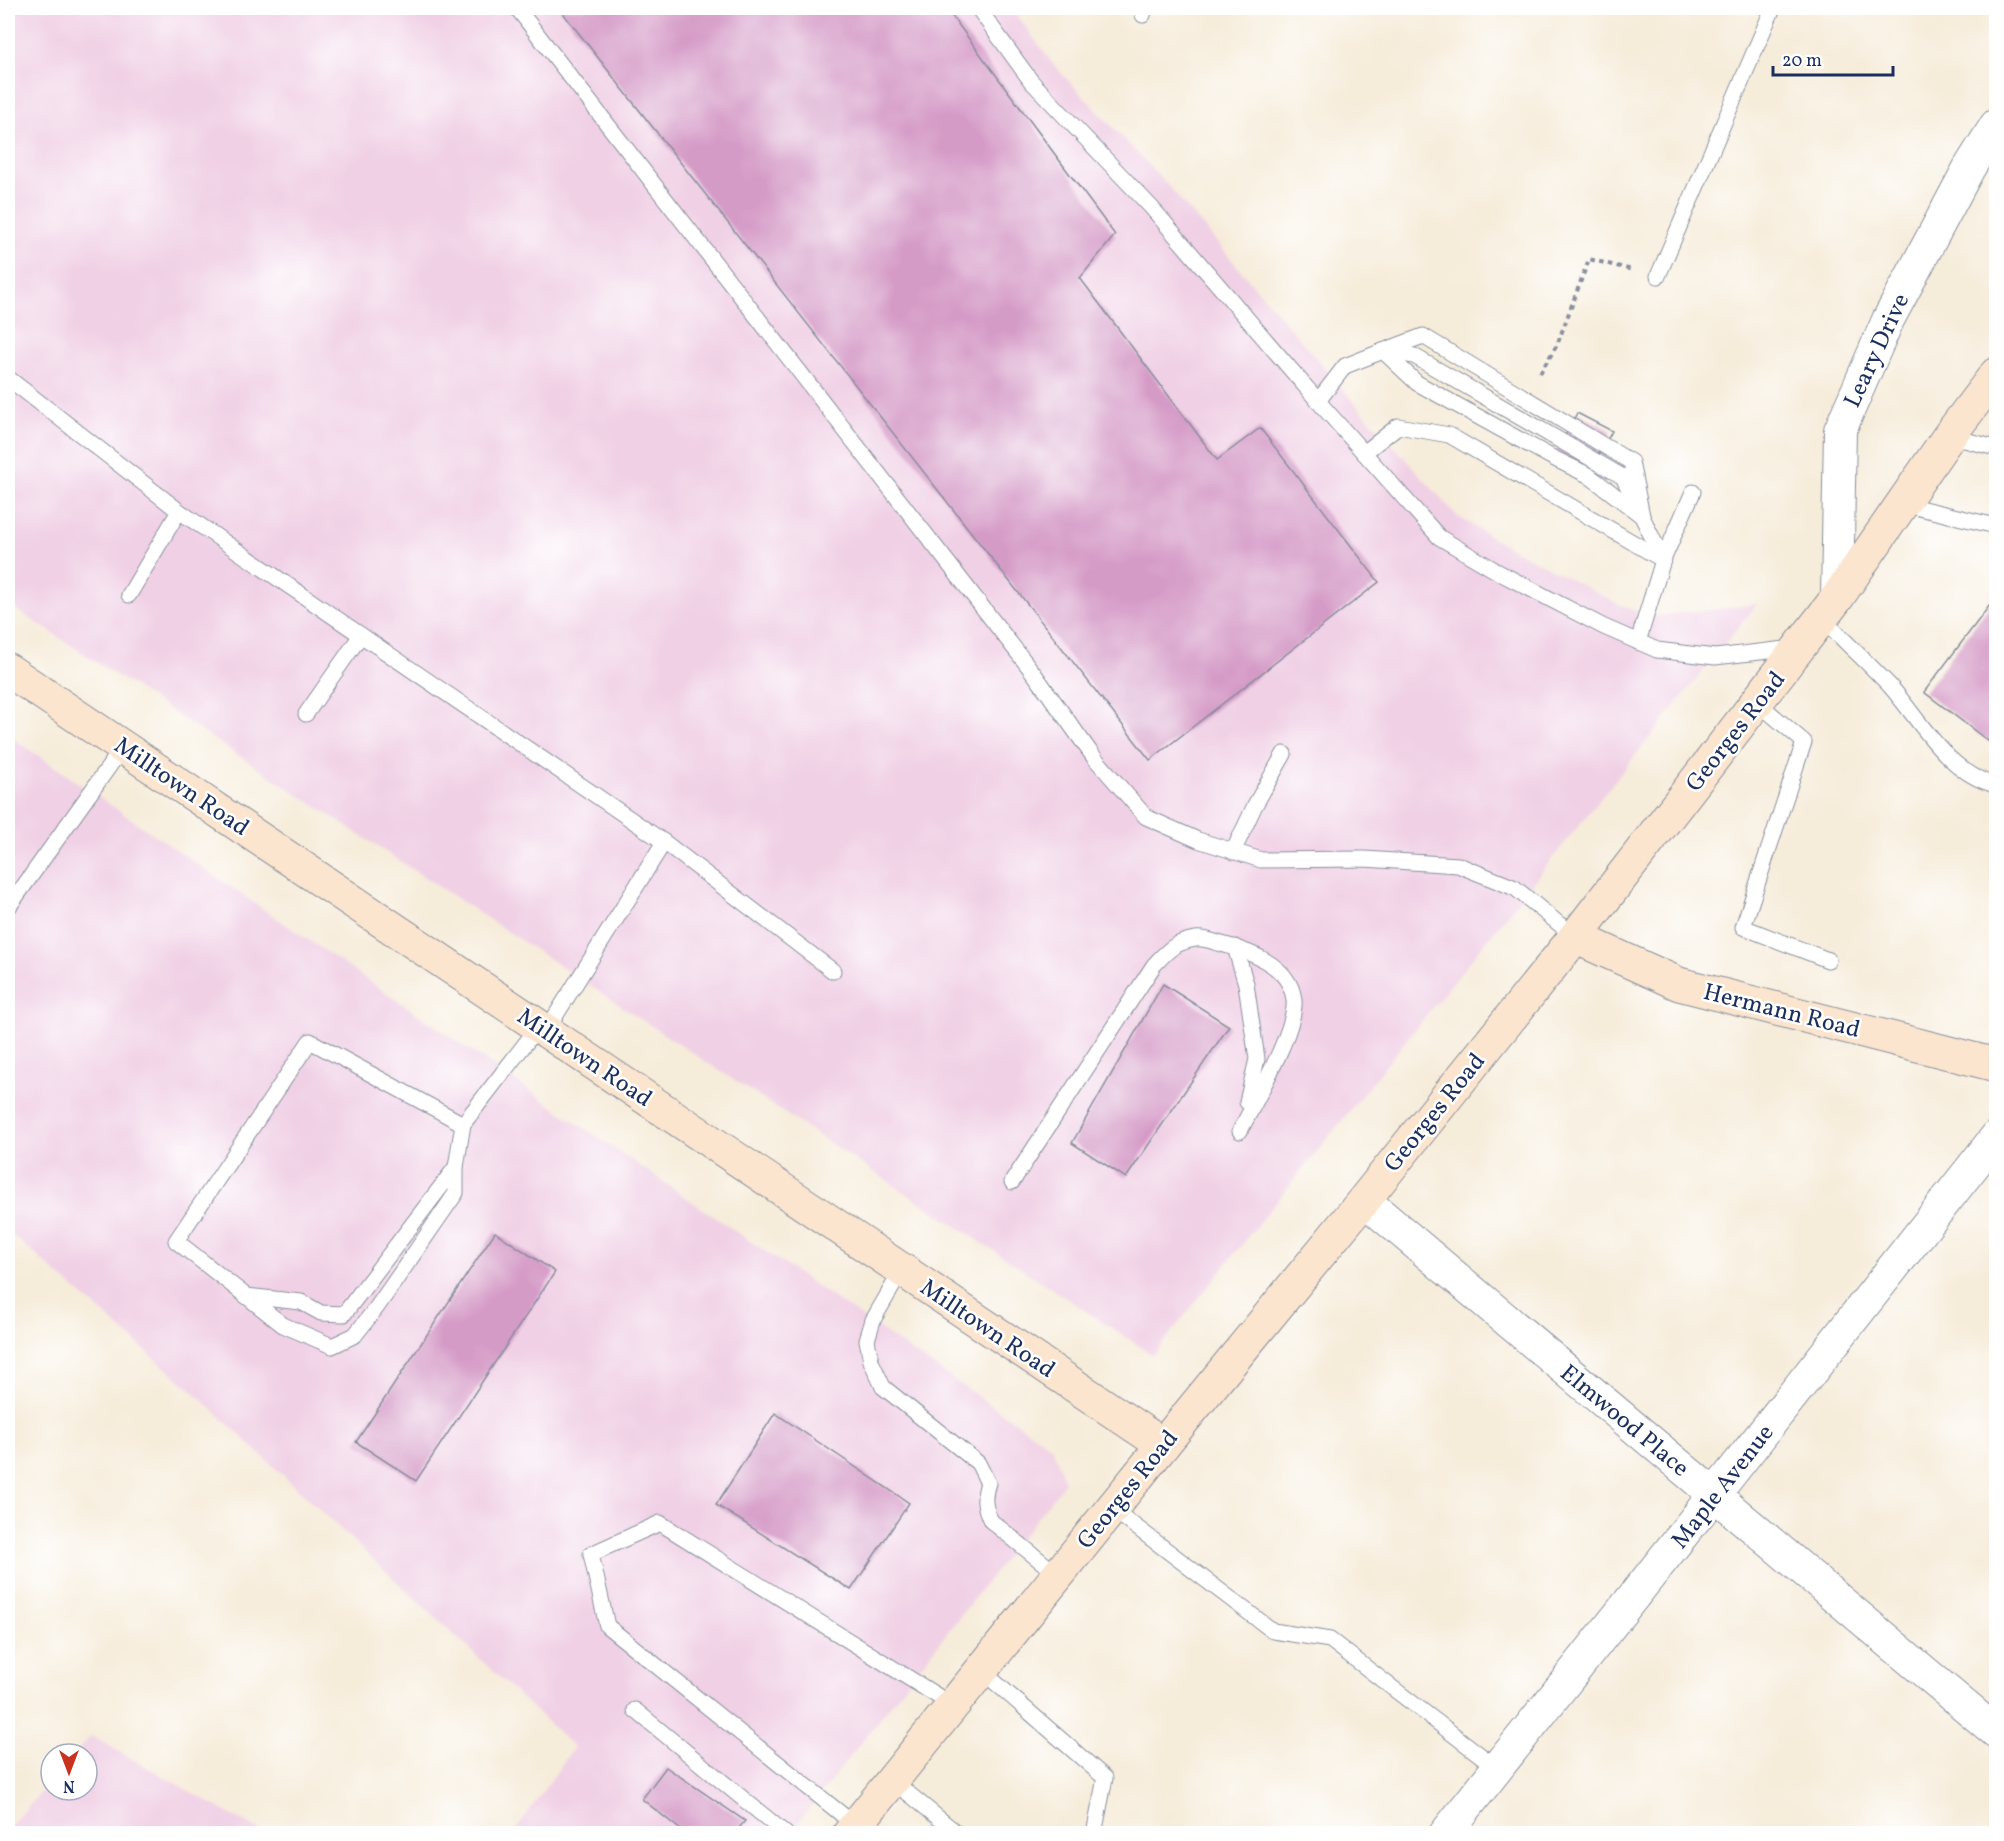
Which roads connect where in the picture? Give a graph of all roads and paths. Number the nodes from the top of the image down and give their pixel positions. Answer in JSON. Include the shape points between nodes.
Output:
{"nodes":[{"id":1,"x":518,"y":8,"type":"edge"},
{"id":2,"x":978,"y":8,"type":"edge"},
{"id":3,"x":1773,"y":8,"type":"edge"},
{"id":4,"x":1996,"y":125,"type":"edge"},
{"id":5,"x":1658,"y":276,"type":"joint"},
{"id":6,"x":1383,"y":351,"type":"junction"},
{"id":7,"x":1996,"y":374,"type":"edge"},
{"id":8,"x":1491,"y":377,"type":"junction"},
{"id":9,"x":8,"y":378,"type":"edge"},
{"id":10,"x":1318,"y":401,"type":"junction"},
{"id":11,"x":1949,"y":436,"type":"junction"},
{"id":12,"x":1996,"y":448,"type":"edge"},
{"id":13,"x":1364,"y":453,"type":"junction"},
{"id":14,"x":1693,"y":492,"type":"dead end"},
{"id":15,"x":1902,"y":504,"type":"junction"},
{"id":16,"x":179,"y":511,"type":"junction"},
{"id":17,"x":1642,"y":516,"type":"junction"},
{"id":18,"x":1996,"y":526,"type":"edge"},
{"id":19,"x":1663,"y":560,"type":"junction"},
{"id":20,"x":129,"y":595,"type":"dead end"},
{"id":21,"x":1829,"y":608,"type":"junction"},
{"id":22,"x":361,"y":635,"type":"junction"},
{"id":23,"x":1638,"y":642,"type":"junction"},
{"id":24,"x":1798,"y":648,"type":"junction"},
{"id":25,"x":9,"y":674,"type":"edge"},
{"id":26,"x":1756,"y":702,"type":"junction"},
{"id":27,"x":306,"y":714,"type":"dead end"},
{"id":28,"x":123,"y":747,"type":"junction"},
{"id":29,"x":1284,"y":754,"type":"dead end"},
{"id":30,"x":1996,"y":785,"type":"edge"},
{"id":31,"x":664,"y":842,"type":"junction"},
{"id":32,"x":1233,"y":852,"type":"junction"},
{"id":33,"x":8,"y":908,"type":"edge"},
{"id":34,"x":1575,"y":937,"type":"junction"},
{"id":35,"x":1234,"y":947,"type":"junction"},
{"id":36,"x":1828,"y":960,"type":"dead end"},
{"id":37,"x":833,"y":970,"type":"dead end"},
{"id":38,"x":542,"y":1029,"type":"junction"},
{"id":39,"x":1996,"y":1065,"type":"edge"},
{"id":40,"x":463,"y":1124,"type":"junction"},
{"id":41,"x":1996,"y":1137,"type":"edge"},
{"id":42,"x":456,"y":1167,"type":"junction"},
{"id":43,"x":1012,"y":1182,"type":"dead end"},
{"id":44,"x":1364,"y":1200,"type":"junction"},
{"id":45,"x":902,"y":1270,"type":"junction"},
{"id":46,"x":246,"y":1296,"type":"junction"},
{"id":47,"x":1162,"y":1445,"type":"junction"},
{"id":48,"x":1714,"y":1495,"type":"junction"},
{"id":49,"x":1111,"y":1508,"type":"junction"},
{"id":50,"x":1058,"y":1575,"type":"junction"},
{"id":51,"x":981,"y":1670,"type":"junction"},
{"id":52,"x":952,"y":1705,"type":"junction"},
{"id":53,"x":635,"y":1710,"type":"dead end"},
{"id":54,"x":1996,"y":1732,"type":"edge"},
{"id":55,"x":1497,"y":1768,"type":"junction"},
{"id":56,"x":892,"y":1780,"type":"junction"},
{"id":57,"x":852,"y":1829,"type":"edge"},
{"id":58,"x":786,"y":1833,"type":"edge"},
{"id":59,"x":958,"y":1833,"type":"edge"},
{"id":60,"x":1094,"y":1833,"type":"edge"},
{"id":61,"x":1444,"y":1833,"type":"edge"}],
"edges":[{"from":1,"to":32,"type":"lane","via":[[1035,675],[1093,756],[1146,817]]},
{"from":2,"to":10,"type":"lane","via":[[1031,81],[1151,207]]},
{"from":3,"to":5,"type":"lane"},
{"from":4,"to":21,"type":"street","name":"Leary Drive","via":[[1888,320],[1840,430]]},
{"from":5,"to":8,"type":"path","via":[[1589,259],[1557,345],[1537,379]]},
{"from":6,"to":8,"type":"lane","via":[[1423,336]]},
{"from":6,"to":10,"type":"lane","via":[[1345,366]]},
{"from":6,"to":17,"type":"lane","via":[[1417,382],[1588,476]]},
{"from":6,"to":17,"type":"lane","via":[[1414,356],[1623,477]]},
{"from":7,"to":11,"type":"street","name":"Georges Road"},
{"from":8,"to":17,"type":"lane","via":[[1631,462]]},
{"from":9,"to":16,"type":"lane"},
{"from":10,"to":13,"type":"lane"},
{"from":11,"to":12,"type":"lane"},
{"from":11,"to":15,"type":"street","name":"Georges Road"},
{"from":13,"to":19,"type":"lane","via":[[1398,426],[1449,435]]},
{"from":13,"to":23,"type":"lane","via":[[1439,537],[1498,572]]},
{"from":14,"to":19,"type":"lane"},
{"from":15,"to":18,"type":"lane"},
{"from":15,"to":21,"type":"street","name":"Georges Road"},
{"from":16,"to":20,"type":"lane"},
{"from":16,"to":22,"type":"lane"},
{"from":17,"to":19,"type":"lane"},
{"from":19,"to":23,"type":"lane"},
{"from":21,"to":24,"type":"street","name":"Georges Road"},
{"from":21,"to":30,"type":"lane","via":[[1946,755],[1982,781]]},
{"from":22,"to":27,"type":"lane"},
{"from":22,"to":31,"type":"lane"},
{"from":23,"to":24,"type":"lane","via":[[1657,650],[1715,657]]},
{"from":24,"to":26,"type":"street","name":"Georges Road"},
{"from":25,"to":28,"type":"street","name":"Milltown Road"},
{"from":26,"to":34,"type":"street","name":"Georges Road"},
{"from":26,"to":36,"type":"lane","via":[[1804,742],[1743,927]]},
{"from":28,"to":33,"type":"lane"},
{"from":28,"to":38,"type":"street","name":"Milltown Road"},
{"from":29,"to":32,"type":"lane"},
{"from":31,"to":37,"type":"lane"},
{"from":31,"to":38,"type":"lane"},
{"from":32,"to":34,"type":"lane","via":[[1261,860],[1364,859],[1458,865],[1515,888]]},
{"from":34,"to":39,"type":"street","name":"Hermann Road","via":[[1679,984]]},
{"from":34,"to":44,"type":"street","name":"Georges Road"},
{"from":35,"to":35,"type":"lane","via":[[1271,963],[1287,981],[1294,1000],[1284,1041],[1240,1131],[1257,1059],[1246,984]]},
{"from":35,"to":43,"type":"lane","via":[[1198,938],[1173,945],[1154,964]]},
{"from":38,"to":40,"type":"lane"},
{"from":38,"to":45,"type":"street","name":"Milltown Road"},
{"from":40,"to":42,"type":"lane"},
{"from":40,"to":46,"type":"lane","via":[[310,1041],[176,1241]]},
{"from":41,"to":48,"type":"street","name":"Maple Avenue"},
{"from":42,"to":46,"type":"lane","via":[[344,1314],[321,1313],[302,1302]]},
{"from":42,"to":46,"type":"lane","via":[[456,1194],[355,1335],[332,1346],[283,1325]]},
{"from":44,"to":47,"type":"street","name":"Georges Road"},
{"from":44,"to":48,"type":"street","name":"Elmwood Place"},
{"from":45,"to":47,"type":"street","name":"Milltown Road"},
{"from":45,"to":50,"type":"lane","via":[[873,1320],[867,1340],[883,1387],[978,1463],[988,1483],[984,1496],[991,1521]]},
{"from":47,"to":49,"type":"street","name":"Georges Road"},
{"from":48,"to":54,"type":"street","name":"Elmwood Place"},
{"from":48,"to":55,"type":"street","name":"Maple Avenue"},
{"from":49,"to":50,"type":"street","name":"Georges Road"},
{"from":49,"to":55,"type":"lane","via":[[1273,1631],[1330,1640]]},
{"from":50,"to":51,"type":"street","name":"Georges Road"},
{"from":51,"to":52,"type":"street","name":"Georges Road"},
{"from":51,"to":60,"type":"lane","via":[[1105,1778]]},
{"from":52,"to":56,"type":"street","name":"Georges Road"},
{"from":52,"to":57,"type":"lane","via":[[660,1523],[591,1554],[607,1626]]},
{"from":53,"to":58,"type":"lane"},
{"from":55,"to":61,"type":"street","name":"Maple Avenue"},
{"from":56,"to":57,"type":"street","name":"Georges Road"},
{"from":56,"to":59,"type":"lane"}]}
